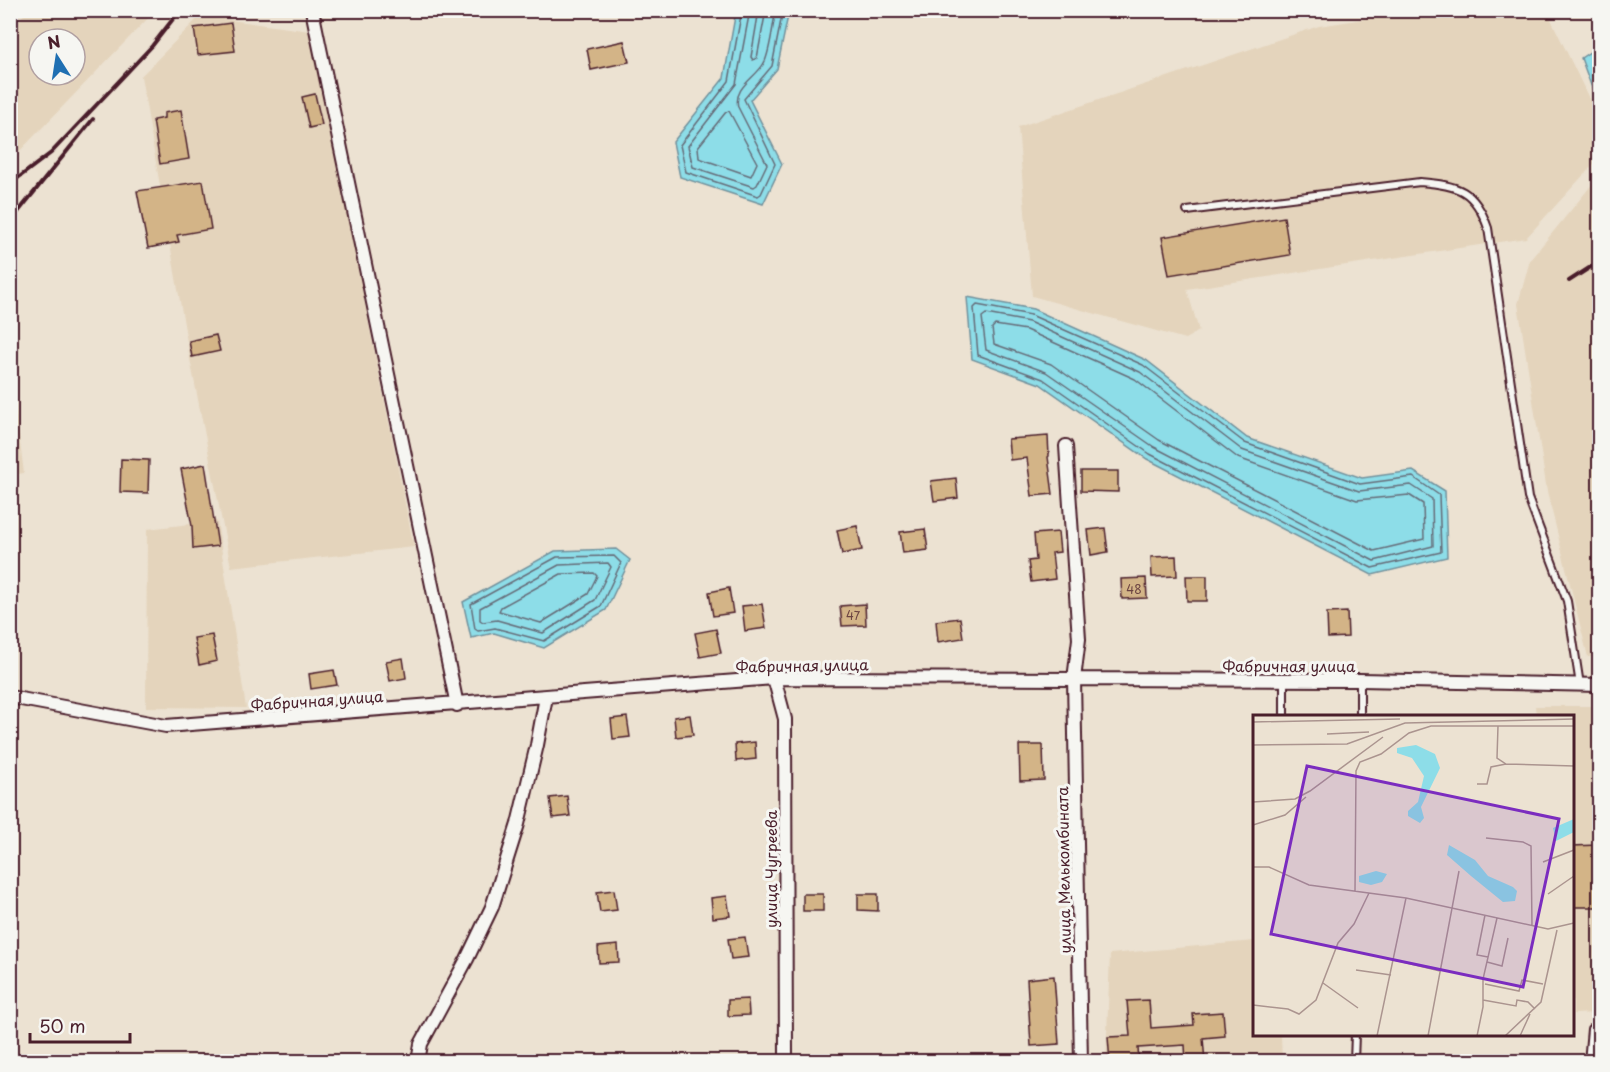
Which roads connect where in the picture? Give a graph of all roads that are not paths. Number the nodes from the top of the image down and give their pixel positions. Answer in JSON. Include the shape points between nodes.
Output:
{"nodes":[{"id":1,"x":312,"y":10,"type":"edge"},
{"id":2,"x":1187,"y":211,"type":"dead end"},
{"id":3,"x":1066,"y":446,"type":"dead end"},
{"id":4,"x":774,"y":678,"type":"junction"},
{"id":5,"x":1074,"y":679,"type":"junction"},
{"id":6,"x":1284,"y":680,"type":"junction"},
{"id":7,"x":1360,"y":680,"type":"junction"},
{"id":8,"x":1580,"y":685,"type":"junction"},
{"id":9,"x":1599,"y":685,"type":"edge"},
{"id":10,"x":10,"y":697,"type":"edge"},
{"id":11,"x":546,"y":697,"type":"junction"},
{"id":12,"x":457,"y":705,"type":"junction"},
{"id":13,"x":1284,"y":715,"type":"edge"},
{"id":14,"x":1360,"y":715,"type":"edge"},
{"id":15,"x":1599,"y":1029,"type":"edge"},
{"id":16,"x":1355,"y":1036,"type":"edge"},
{"id":17,"x":418,"y":1062,"type":"edge"},
{"id":18,"x":786,"y":1062,"type":"edge"},
{"id":19,"x":1081,"y":1062,"type":"edge"},
{"id":20,"x":1354,"y":1062,"type":"edge"},
{"id":21,"x":1588,"y":1062,"type":"edge"}],
"edges":[{"from":1,"to":12,"type":"street"},
{"from":2,"to":8,"type":"lane","via":[[1420,182],[1461,189],[1474,199],[1488,228],[1528,498],[1568,602]]},
{"from":3,"to":5,"type":"street","name":"улица Мелькомбината","via":[[1078,639]]},
{"from":4,"to":5,"type":"street","name":"Фабричная улица"},
{"from":4,"to":11,"type":"street","name":"Фабричная улица"},
{"from":4,"to":18,"type":"street","name":"улица Чугреева","via":[[785,719]]},
{"from":5,"to":6,"type":"street","name":"Фабричная улица"},
{"from":5,"to":19,"type":"street","name":"улица Мелькомбината"},
{"from":6,"to":7,"type":"street","name":"Фабричная улица"},
{"from":6,"to":13,"type":"lane"},
{"from":7,"to":8,"type":"street","name":"Фабричная улица"},
{"from":7,"to":14,"type":"lane"},
{"from":8,"to":9,"type":"street","name":"Фабричная улица"},
{"from":10,"to":12,"type":"street","name":"Фабричная улица","via":[[166,726]]},
{"from":11,"to":12,"type":"street","name":"Фабричная улица"},
{"from":11,"to":17,"type":"street","via":[[518,824],[492,907],[421,1044]]},
{"from":15,"to":21,"type":"lane","via":[[1591,1029]]},
{"from":16,"to":20,"type":"lane"}]}
